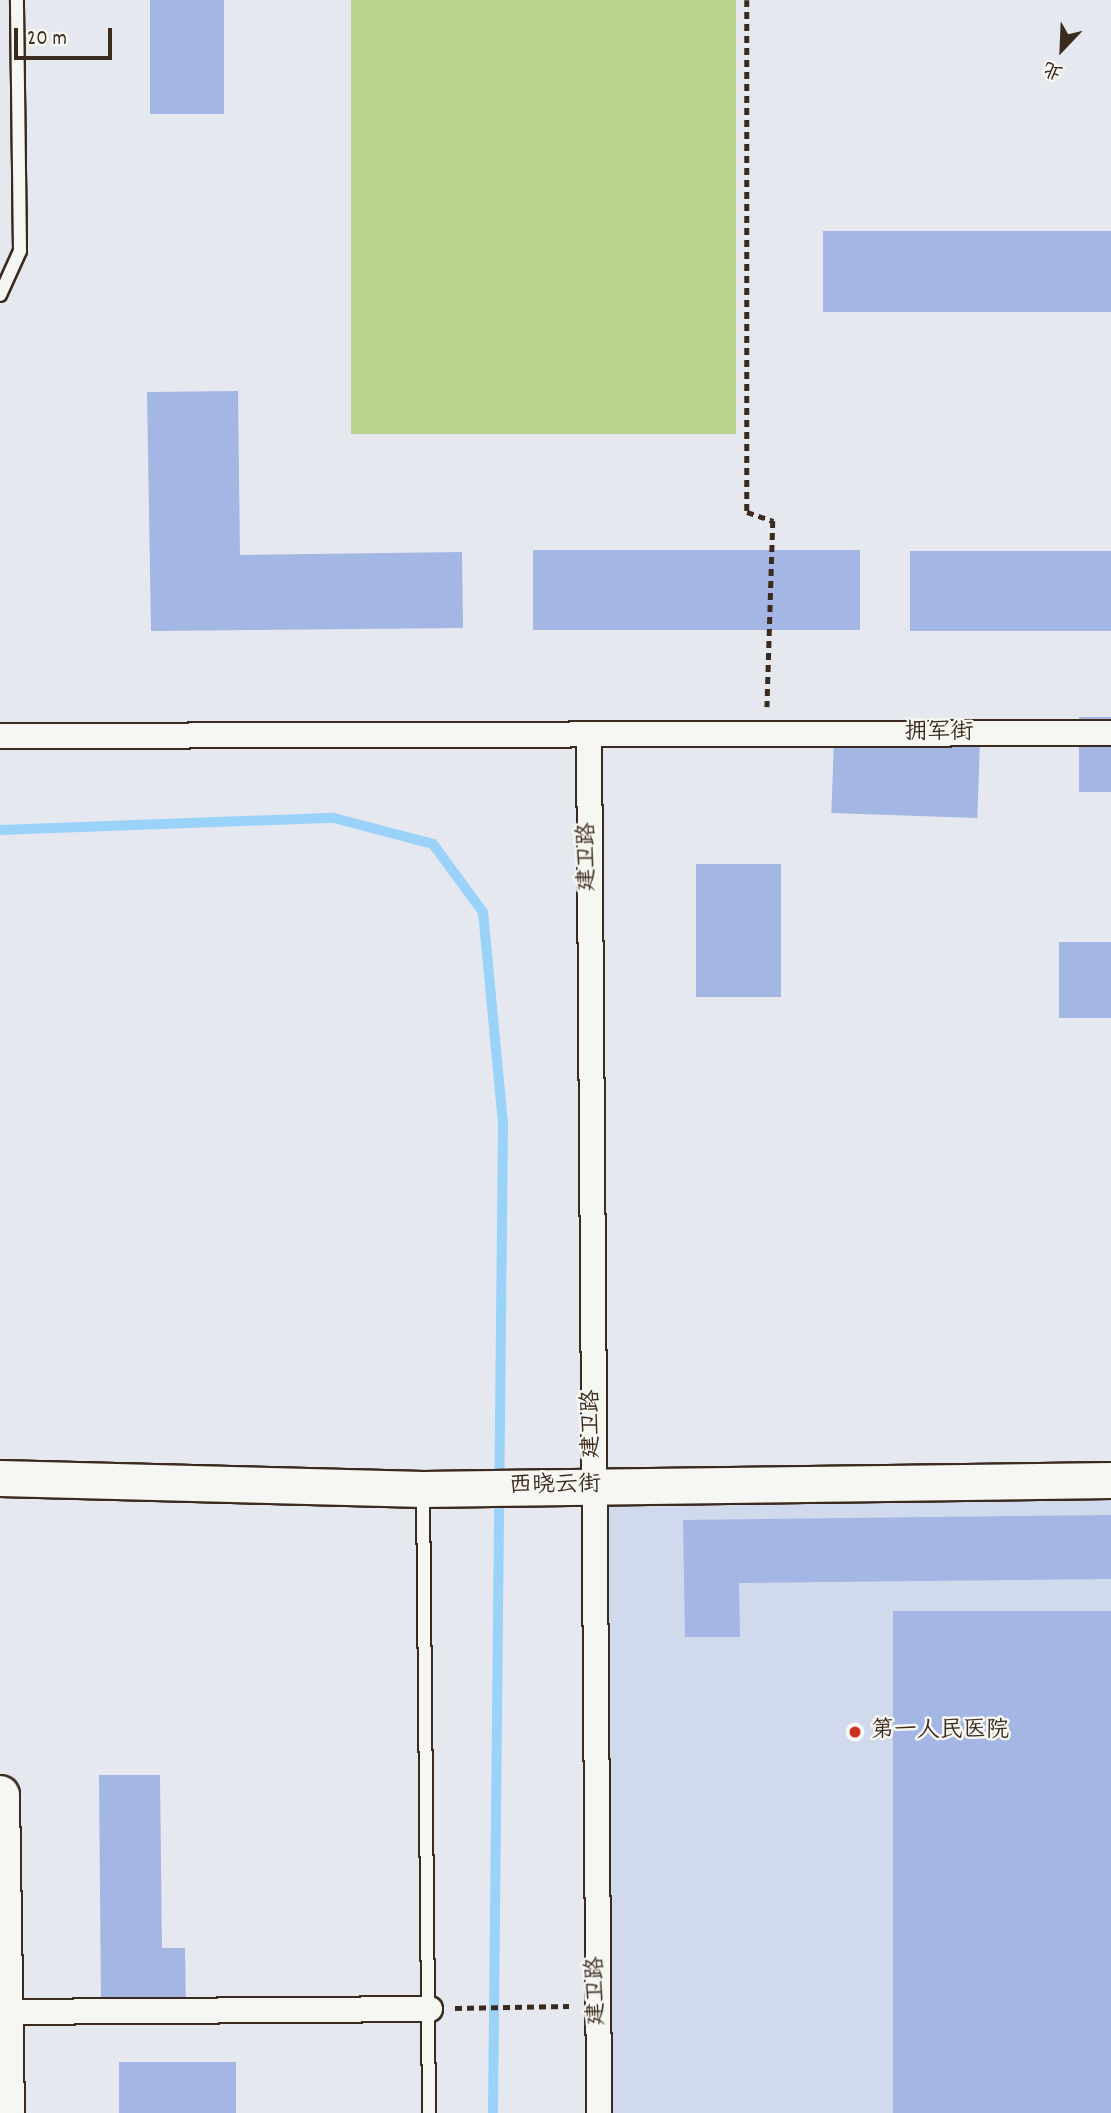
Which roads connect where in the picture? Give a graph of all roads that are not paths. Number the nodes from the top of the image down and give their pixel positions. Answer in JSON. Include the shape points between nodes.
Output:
{"nodes":[{"id":1,"x":18,"y":0,"type":"edge"},
{"id":2,"x":0,"y":295,"type":"edge"},
{"id":3,"x":1111,"y":733,"type":"edge"},
{"id":4,"x":0,"y":736,"type":"edge"},
{"id":5,"x":589,"y":736,"type":"junction"},
{"id":6,"x":0,"y":1478,"type":"edge"},
{"id":7,"x":1111,"y":1480,"type":"edge"},
{"id":8,"x":593,"y":1486,"type":"junction"},
{"id":9,"x":424,"y":1489,"type":"junction"},
{"id":10,"x":0,"y":1796,"type":"edge"},
{"id":11,"x":430,"y":2009,"type":"junction"},
{"id":12,"x":4,"y":2012,"type":"junction"},
{"id":13,"x":5,"y":2113,"type":"edge"},
{"id":14,"x":429,"y":2113,"type":"edge"},
{"id":15,"x":599,"y":2113,"type":"edge"}],
"edges":[{"from":1,"to":2,"type":"lane","via":[[20,251]]},
{"from":3,"to":5,"type":"street","name":"拥军街"},
{"from":4,"to":5,"type":"street","name":"拥军街"},
{"from":5,"to":8,"type":"street","name":"建卫路"},
{"from":6,"to":9,"type":"street","name":"西晓云街"},
{"from":7,"to":8,"type":"street","name":"西晓云街"},
{"from":8,"to":9,"type":"street","name":"西晓云街"},
{"from":8,"to":15,"type":"street","name":"建卫路"},
{"from":9,"to":11,"type":"lane"},
{"from":10,"to":12,"type":"main road"},
{"from":11,"to":12,"type":"street"},
{"from":11,"to":14,"type":"lane"},
{"from":12,"to":13,"type":"main road"}]}
